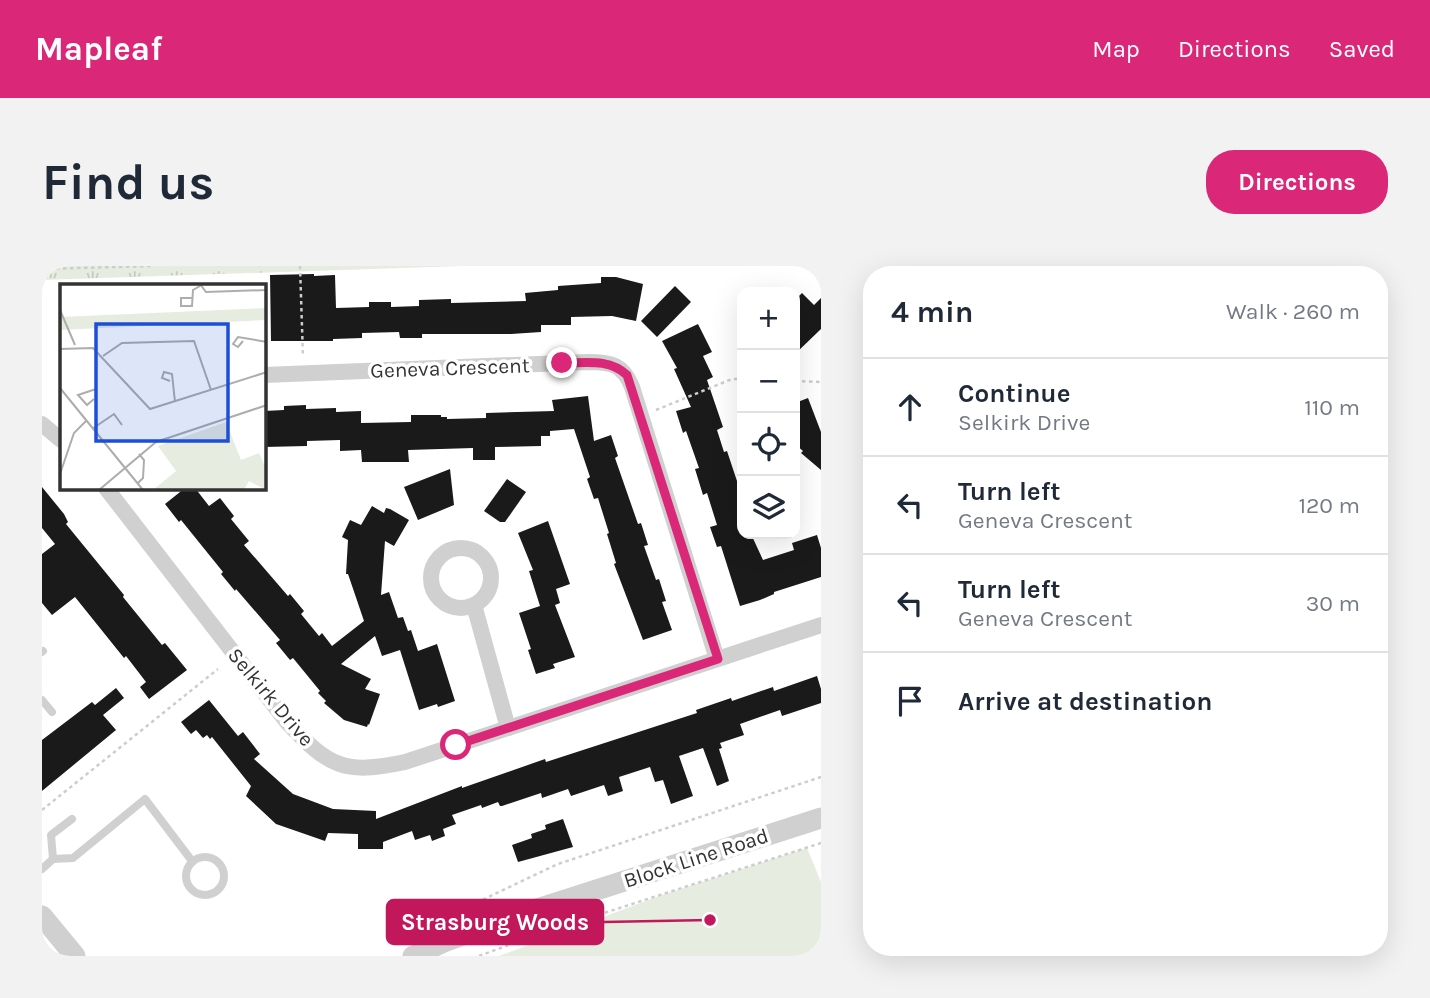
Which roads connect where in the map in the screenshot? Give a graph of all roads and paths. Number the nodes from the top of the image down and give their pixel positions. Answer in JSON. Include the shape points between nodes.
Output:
{"nodes":[{"id":1,"x":151,"y":266,"type":"edge"},
{"id":2,"x":300,"y":266,"type":"edge"},
{"id":3,"x":42,"y":269,"type":"edge"},
{"id":4,"x":303,"y":373,"type":"junction"},
{"id":5,"x":266,"y":375,"type":"edge"},
{"id":6,"x":737,"y":379,"type":"edge"},
{"id":7,"x":800,"y":381,"type":"edge"},
{"id":8,"x":821,"y":382,"type":"edge"},
{"id":9,"x":640,"y":416,"type":"junction"},
{"id":10,"x":42,"y":424,"type":"edge"},
{"id":11,"x":60,"y":439,"type":"edge"},
{"id":12,"x":108,"y":490,"type":"edge"},
{"id":13,"x":474,"y":605,"type":"dead end"},
{"id":14,"x":821,"y":625,"type":"edge"},
{"id":15,"x":718,"y":659,"type":"junction"},
{"id":16,"x":218,"y":669,"type":"dead end"},
{"id":17,"x":42,"y":700,"type":"edge"},
{"id":18,"x":52,"y":712,"type":"dead end"},
{"id":19,"x":508,"y":728,"type":"junction"},
{"id":20,"x":821,"y":777,"type":"edge"},
{"id":21,"x":42,"y":810,"type":"edge"},
{"id":22,"x":821,"y":818,"type":"edge"},
{"id":23,"x":72,"y":819,"type":"dead end"},
{"id":24,"x":821,"y":843,"type":"edge"},
{"id":25,"x":53,"y":859,"type":"junction"},
{"id":26,"x":192,"y":861,"type":"junction"},
{"id":27,"x":42,"y":869,"type":"edge"},
{"id":28,"x":42,"y":916,"type":"edge"},
{"id":29,"x":416,"y":955,"type":"edge"},
{"id":30,"x":75,"y":956,"type":"edge"},
{"id":31,"x":479,"y":956,"type":"edge"}],
"edges":[{"from":1,"to":3,"type":"path"},
{"from":2,"to":4,"type":"path"},
{"from":4,"to":5,"type":"street","name":"Geneva Crescent"},
{"from":4,"to":9,"type":"street","name":"Geneva Crescent","via":[[603,362],[627,375]]},
{"from":6,"to":9,"type":"path"},
{"from":7,"to":8,"type":"path"},
{"from":9,"to":15,"type":"street","name":"Geneva Crescent"},
{"from":10,"to":11,"type":"street"},
{"from":12,"to":19,"type":"street","name":"Selkirk Drive","via":[[287,722],[314,750],[335,763],[368,768],[405,762]]},
{"from":13,"to":19,"type":"street"},
{"from":14,"to":15,"type":"street","name":"Selkirk Drive"},
{"from":15,"to":19,"type":"street","name":"Selkirk Drive"},
{"from":16,"to":21,"type":"path"},
{"from":17,"to":18,"type":"lane"},
{"from":20,"to":29,"type":"path","via":[[549,867],[438,921]]},
{"from":22,"to":29,"type":"street","name":"Block Line Road","via":[[512,917]]},
{"from":23,"to":25,"type":"lane","via":[[51,835]]},
{"from":24,"to":31,"type":"path"},
{"from":25,"to":26,"type":"lane","via":[[73,858],[145,799]]},
{"from":25,"to":27,"type":"lane"},
{"from":26,"to":26,"type":"lane","via":[[205,857],[217,861],[224,871],[220,889],[209,896],[191,890],[185,878]]},
{"from":28,"to":30,"type":"street"}]}
